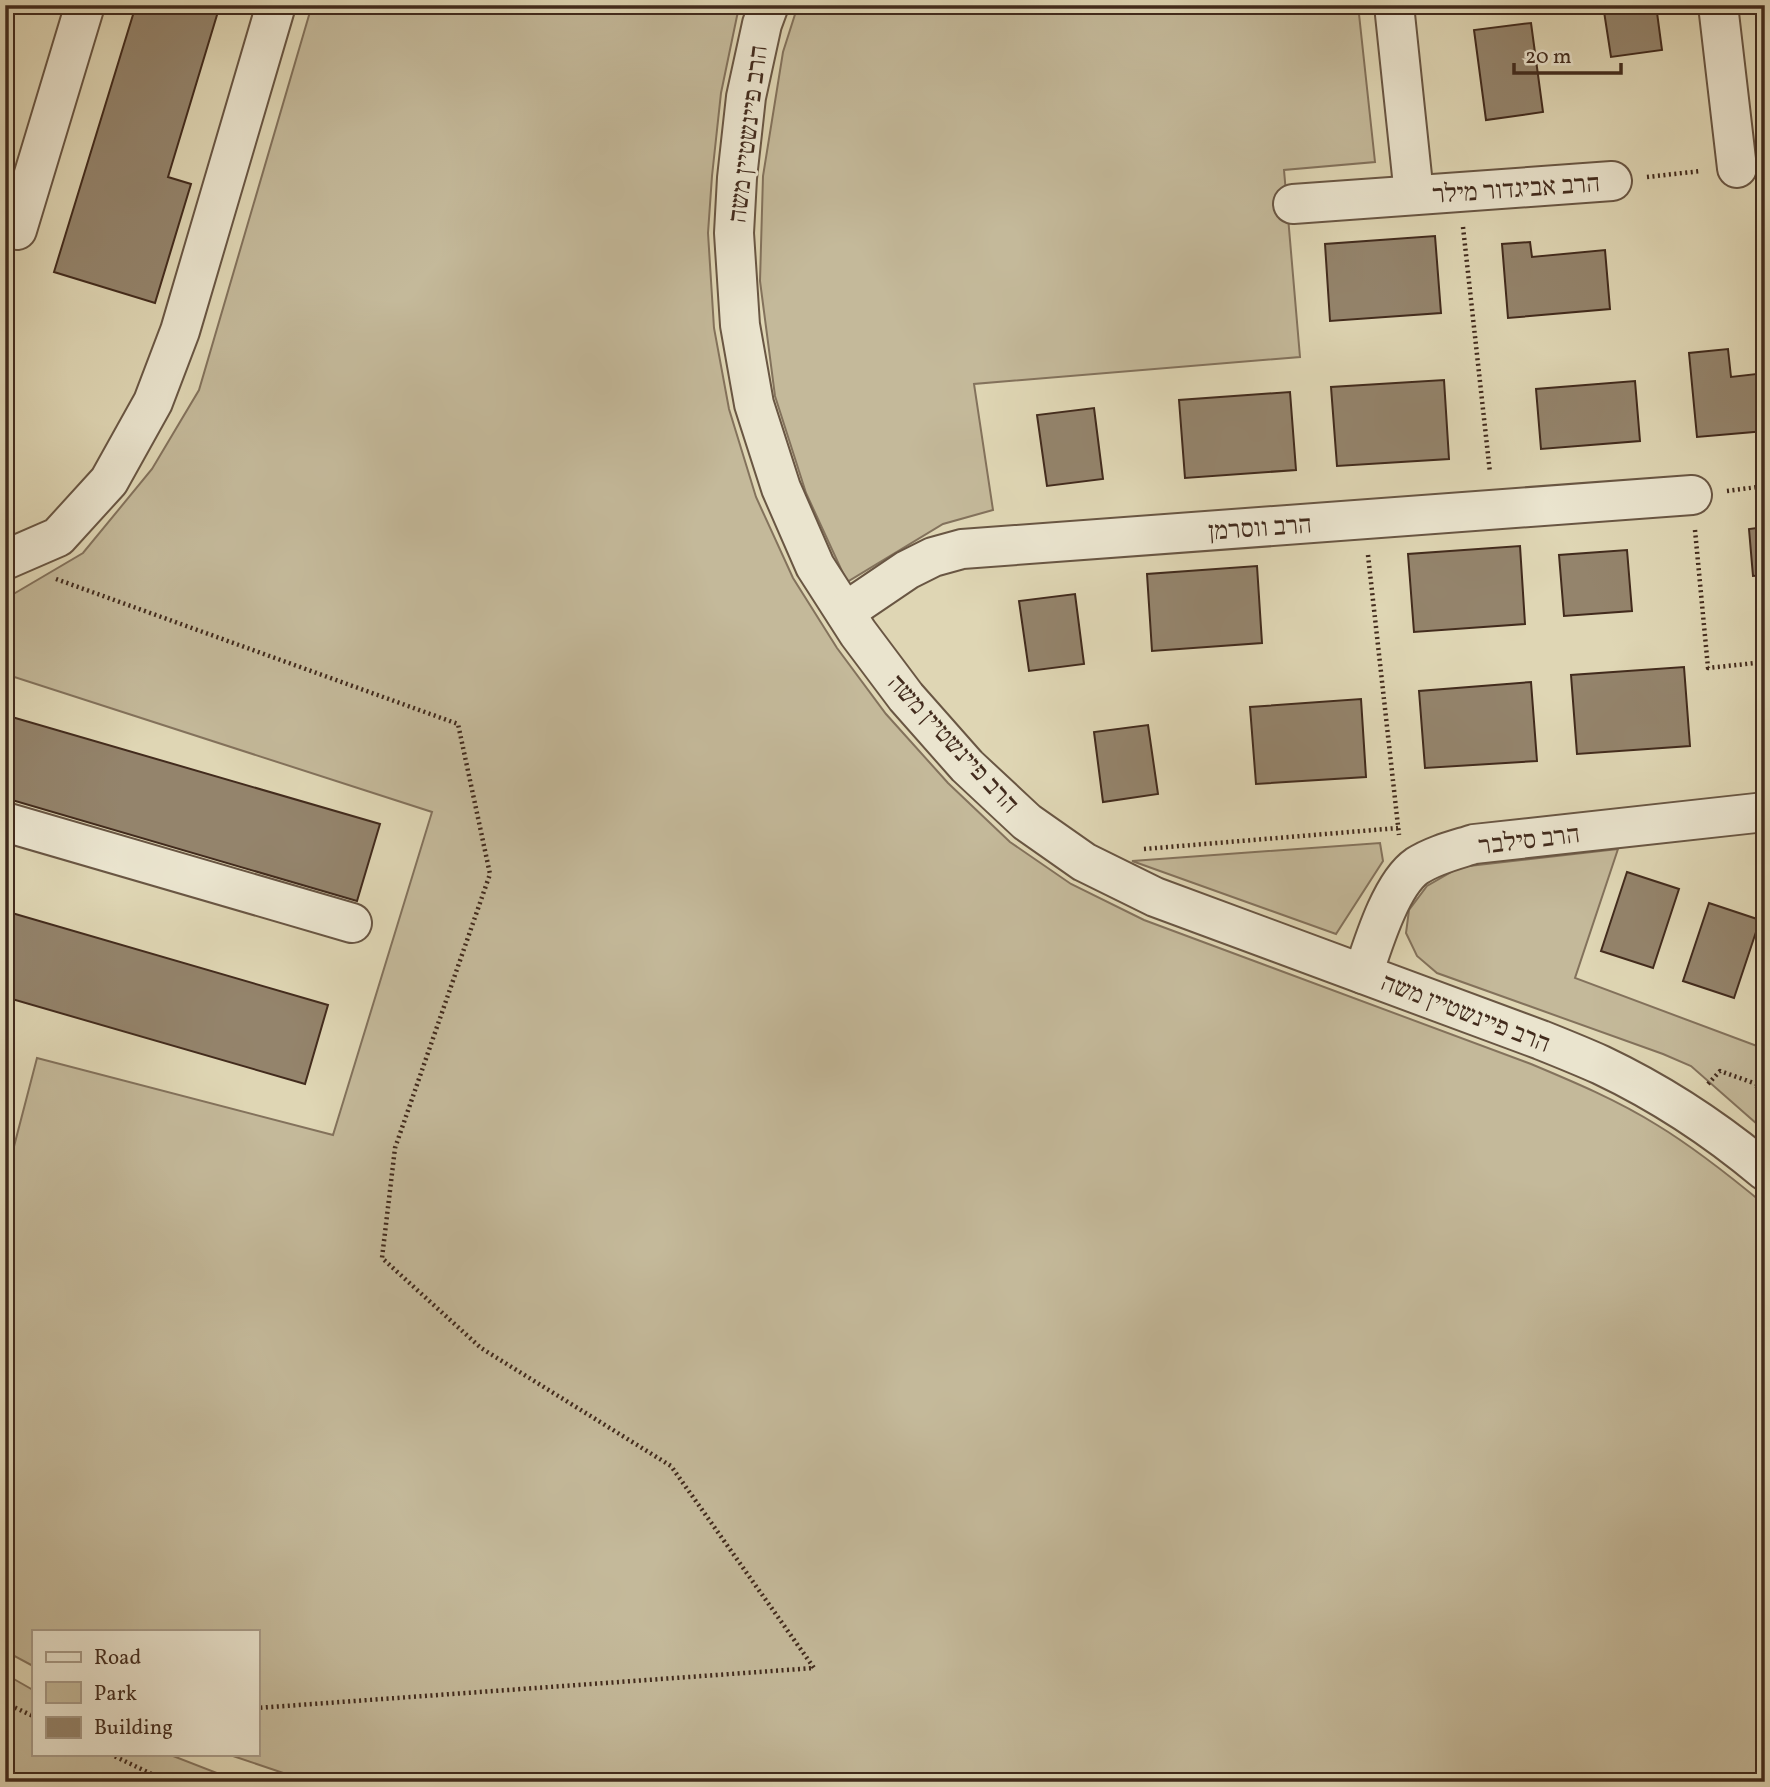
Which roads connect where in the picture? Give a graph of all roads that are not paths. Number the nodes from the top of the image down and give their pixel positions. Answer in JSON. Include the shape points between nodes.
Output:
{"nodes":[{"id":1,"x":85,"y":5,"type":"edge"},
{"id":2,"x":276,"y":5,"type":"edge"},
{"id":3,"x":769,"y":5,"type":"edge"},
{"id":4,"x":1394,"y":5,"type":"edge"},
{"id":5,"x":1718,"y":5,"type":"edge"},
{"id":6,"x":1737,"y":167,"type":"road end"},
{"id":7,"x":1612,"y":181,"type":"road end"},
{"id":8,"x":1414,"y":195,"type":"junction"},
{"id":9,"x":1293,"y":204,"type":"dead end"},
{"id":10,"x":16,"y":230,"type":"dead end"},
{"id":11,"x":1692,"y":495,"type":"road end"},
{"id":12,"x":5,"y":560,"type":"edge"},
{"id":13,"x":845,"y":612,"type":"junction"},
{"id":14,"x":1765,"y":812,"type":"edge"},
{"id":15,"x":5,"y":822,"type":"edge"},
{"id":16,"x":352,"y":923,"type":"dead end"},
{"id":17,"x":1363,"y":974,"type":"junction"},
{"id":18,"x":1765,"y":1171,"type":"edge"}],
"edges":[{"from":1,"to":10,"type":"street"},
{"from":2,"to":12,"type":"street","via":[[180,331],[153,402],[109,481],[58,537]]},
{"from":3,"to":13,"type":"street","name":"הרב פיינשטיין משה","via":[[746,97],[737,178],[734,233],[740,325],[754,404],[780,488],[815,566]]},
{"from":4,"to":8,"type":"street"},
{"from":5,"to":6,"type":"street"},
{"from":7,"to":8,"type":"street","name":"הרב אביגדור מילר"},
{"from":8,"to":9,"type":"street","name":"הרב אביגדור מילר"},
{"from":11,"to":13,"type":"street","name":"הרב ווסרמן","via":[[962,549],[906,570]]},
{"from":13,"to":17,"type":"street","name":"הרב פיינשטיין משה","via":[[906,697],[967,765],[1027,822],[1084,862],[1155,897]]},
{"from":14,"to":17,"type":"street","name":"הרב סילבר","via":[[1474,844],[1435,857],[1415,867],[1396,891]]},
{"from":15,"to":16,"type":"street"},
{"from":17,"to":18,"type":"street","name":"הרב פיינשטיין משה","via":[[1601,1065],[1684,1111]]}]}
